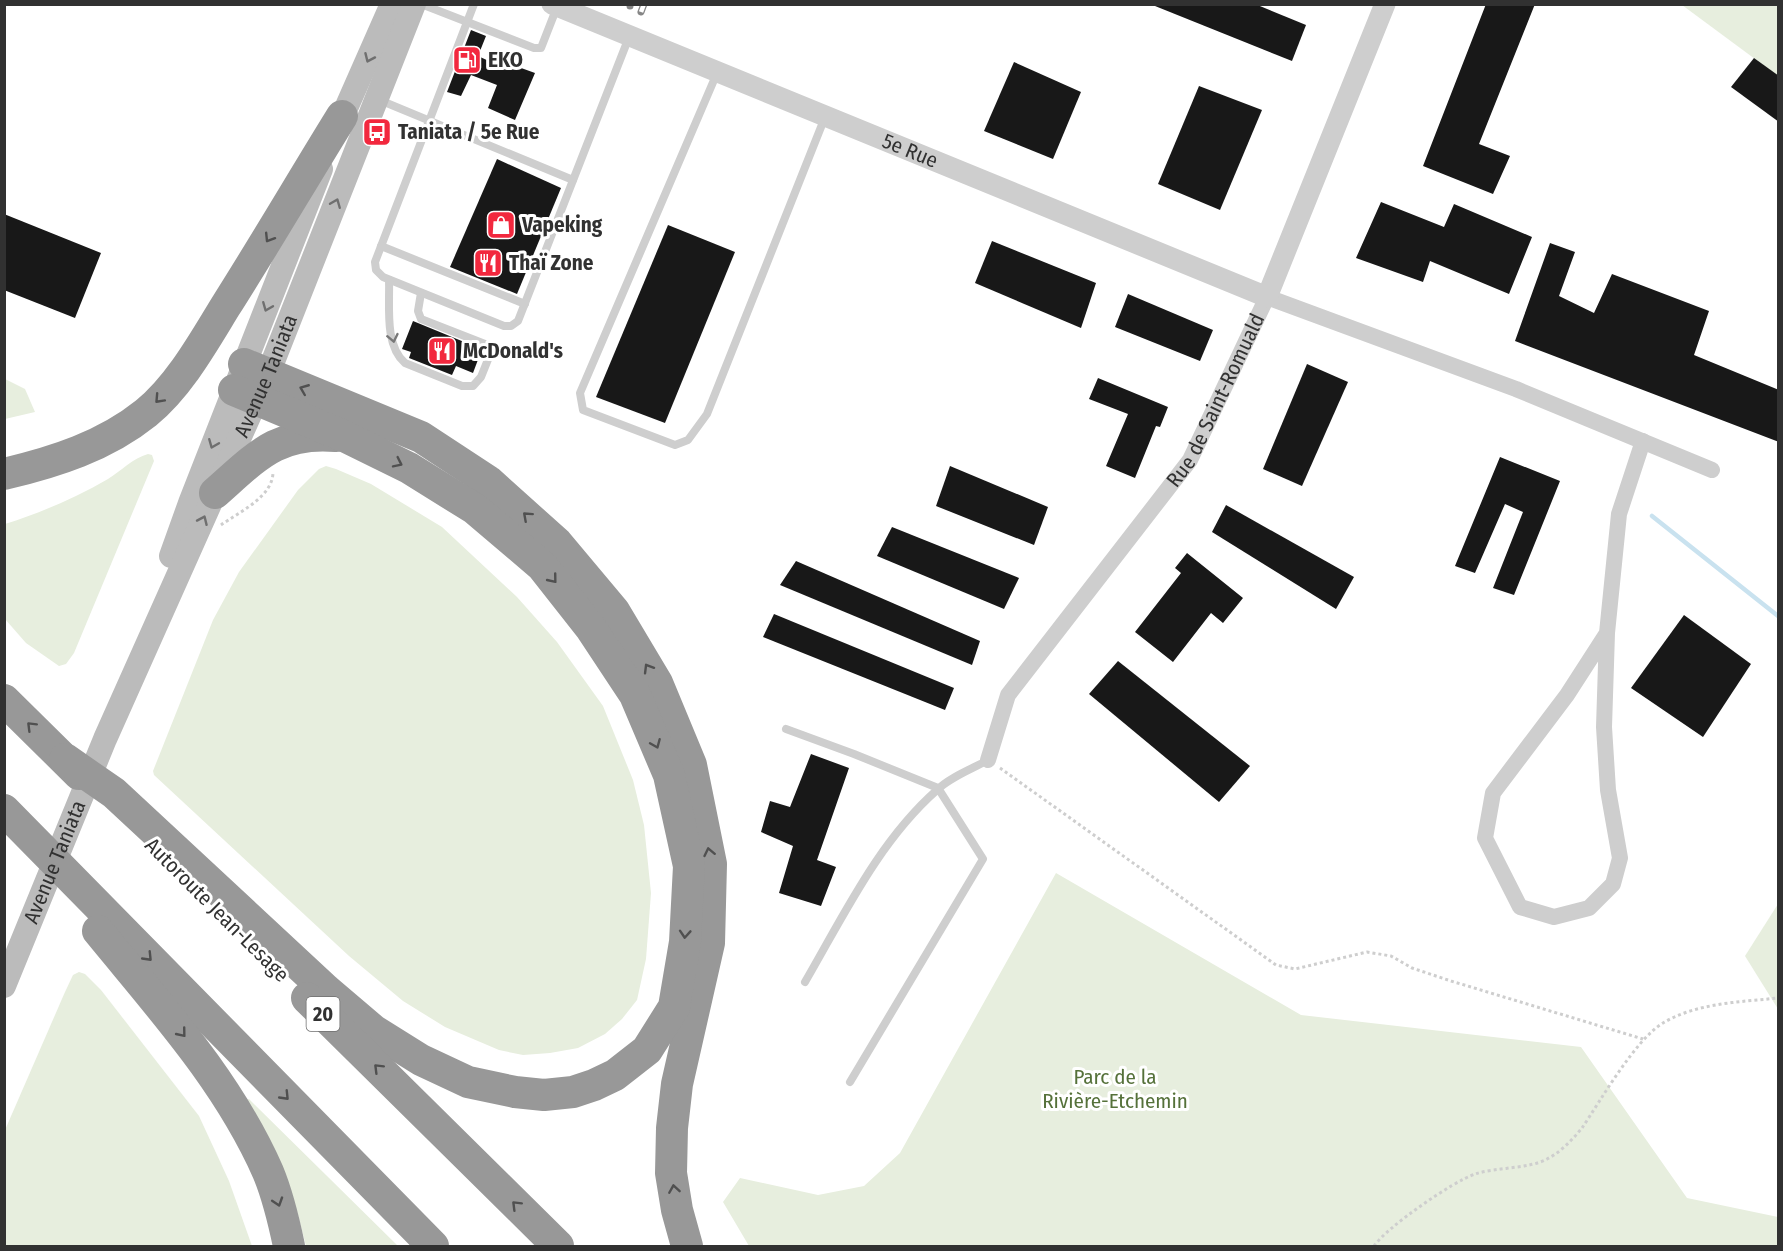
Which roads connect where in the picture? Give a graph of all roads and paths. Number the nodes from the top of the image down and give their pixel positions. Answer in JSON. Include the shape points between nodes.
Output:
{"nodes":[{"id":1,"x":392,"y":4,"type":"edge"},
{"id":2,"x":414,"y":4,"type":"edge"},
{"id":3,"x":421,"y":4,"type":"edge"},
{"id":4,"x":474,"y":4,"type":"edge"},
{"id":5,"x":1385,"y":4,"type":"edge"},
{"id":6,"x":555,"y":6,"type":"edge"},
{"id":7,"x":467,"y":22,"type":"junction"},
{"id":8,"x":630,"y":36,"type":"junction"},
{"id":9,"x":718,"y":72,"type":"junction"},
{"id":10,"x":377,"y":99,"type":"junction"},
{"id":11,"x":342,"y":116,"type":"junction"},
{"id":12,"x":825,"y":116,"type":"junction"},
{"id":13,"x":429,"y":121,"type":"junction"},
{"id":14,"x":573,"y":180,"type":"junction"},
{"id":15,"x":381,"y":246,"type":"junction"},
{"id":16,"x":389,"y":280,"type":"junction"},
{"id":17,"x":421,"y":293,"type":"junction"},
{"id":18,"x":1267,"y":297,"type":"junction"},
{"id":19,"x":525,"y":304,"type":"junction"},
{"id":20,"x":251,"y":381,"type":"junction"},
{"id":21,"x":346,"y":437,"type":"junction"},
{"id":22,"x":1643,"y":441,"type":"junction"},
{"id":23,"x":1712,"y":470,"type":"dead end"},
{"id":24,"x":4,"y":474,"type":"edge"},
{"id":25,"x":215,"y":493,"type":"junction"},
{"id":26,"x":1607,"y":633,"type":"junction"},
{"id":27,"x":4,"y":700,"type":"edge"},
{"id":28,"x":786,"y":729,"type":"dead end"},
{"id":29,"x":105,"y":739,"type":"junction"},
{"id":30,"x":64,"y":759,"type":"junction"},
{"id":31,"x":988,"y":760,"type":"junction"},
{"id":32,"x":938,"y":788,"type":"junction"},
{"id":33,"x":4,"y":810,"type":"edge"},
{"id":34,"x":4,"y":832,"type":"edge"},
{"id":35,"x":806,"y":982,"type":"dead end"},
{"id":36,"x":4,"y":987,"type":"edge"},
{"id":37,"x":1779,"y":998,"type":"edge"},
{"id":38,"x":1643,"y":1040,"type":"junction"},
{"id":39,"x":850,"y":1082,"type":"dead end"},
{"id":40,"x":289,"y":1246,"type":"edge"},
{"id":41,"x":433,"y":1246,"type":"edge"},
{"id":42,"x":558,"y":1246,"type":"edge"},
{"id":43,"x":687,"y":1246,"type":"edge"},
{"id":44,"x":1374,"y":1246,"type":"edge"}],
"edges":[{"from":1,"to":11,"type":"main road","name":"Avenue Taniata","one_way":true},
{"from":2,"to":10,"type":"main road","name":"Avenue Taniata"},
{"from":3,"to":7,"type":"lane"},
{"from":4,"to":7,"type":"lane"},
{"from":5,"to":18,"type":"street","name":"Rue de Saint-Romuald"},
{"from":6,"to":7,"type":"lane","via":[[540,48]]},
{"from":6,"to":8,"type":"street","name":"5e Rue"},
{"from":7,"to":13,"type":"lane"},
{"from":8,"to":9,"type":"street","name":"5e Rue"},
{"from":8,"to":14,"type":"lane"},
{"from":9,"to":12,"type":"street","name":"5e Rue"},
{"from":9,"to":12,"type":"lane","via":[[580,393],[583,410],[675,445],[688,440],[707,414]]},
{"from":10,"to":13,"type":"lane"},
{"from":20,"to":10,"type":"main road","name":"Avenue Taniata","one_way":true},
{"from":11,"to":20,"type":"main road","name":"Avenue Taniata","one_way":true},
{"from":11,"to":24,"type":"highway","one_way":true,"via":[[185,372],[147,412],[111,436],[75,453]]},
{"from":12,"to":18,"type":"street","name":"5e Rue"},
{"from":13,"to":14,"type":"lane"},
{"from":13,"to":15,"type":"lane"},
{"from":14,"to":19,"type":"lane"},
{"from":15,"to":16,"type":"lane","via":[[376,270]]},
{"from":15,"to":19,"type":"lane"},
{"from":16,"to":17,"type":"lane"},
{"from":16,"to":17,"type":"lane","one_way":true,"via":[[391,337],[399,358],[462,386],[473,386],[489,357],[484,344],[421,319]]},
{"from":17,"to":19,"type":"lane","via":[[504,326],[518,321]]},
{"from":18,"to":22,"type":"street","via":[[1516,389]]},
{"from":18,"to":31,"type":"street","name":"Rue de Saint-Romuald","via":[[1190,460],[1008,695]]},
{"from":20,"to":21,"type":"highway"},
{"from":20,"to":25,"type":"main road","name":"Avenue Taniata"},
{"from":20,"to":29,"type":"main road","name":"Avenue Taniata","one_way":true,"via":[[190,502]]},
{"from":43,"to":20,"type":"highway","one_way":true,"via":[[671,1173],[672,1128],[677,1084],[709,943],[711,864],[691,765],[657,683],[614,611],[557,543],[488,481],[421,437]]},
{"from":21,"to":25,"type":"highway","via":[[315,434],[288,439],[262,451]]},
{"from":21,"to":30,"type":"highway","one_way":true,"via":[[409,468],[475,509],[542,566],[590,627],[635,696],[669,775],[689,866],[685,942],[674,1007],[647,1050],[615,1075],[594,1085],[544,1095],[468,1082],[421,1060],[373,1030],[114,793]]},
{"from":22,"to":23,"type":"street"},
{"from":22,"to":26,"type":"street","via":[[1619,514]]},
{"from":29,"to":25,"type":"main road","name":"Avenue Taniata","one_way":true},
{"from":26,"to":26,"type":"street","via":[[1493,793],[1485,838],[1520,907],[1554,917],[1589,908],[1614,884],[1620,858],[1608,790],[1604,728]]},
{"from":30,"to":27,"type":"highway","name":"Autoroute Jean-Lesage","number":"20","one_way":true},
{"from":28,"to":32,"type":"lane"},
{"from":29,"to":36,"type":"main road","name":"Avenue Taniata"},
{"from":42,"to":30,"type":"highway","name":"Autoroute Jean-Lesage","number":"20","one_way":true},
{"from":31,"to":32,"type":"lane"},
{"from":31,"to":38,"type":"path","via":[[1276,965],[1295,969],[1367,952],[1391,956],[1431,975]]},
{"from":32,"to":35,"type":"lane","via":[[900,827],[858,890]]},
{"from":32,"to":39,"type":"lane","via":[[983,859]]},
{"from":33,"to":41,"type":"highway","one_way":true},
{"from":34,"to":40,"type":"highway","one_way":true,"via":[[82,912],[193,1047],[248,1132],[268,1174]]},
{"from":37,"to":38,"type":"path","via":[[1688,1012],[1664,1023]]},
{"from":38,"to":44,"type":"path","via":[[1582,1128],[1558,1152],[1545,1161],[1492,1169],[1463,1180],[1392,1227]]}]}
